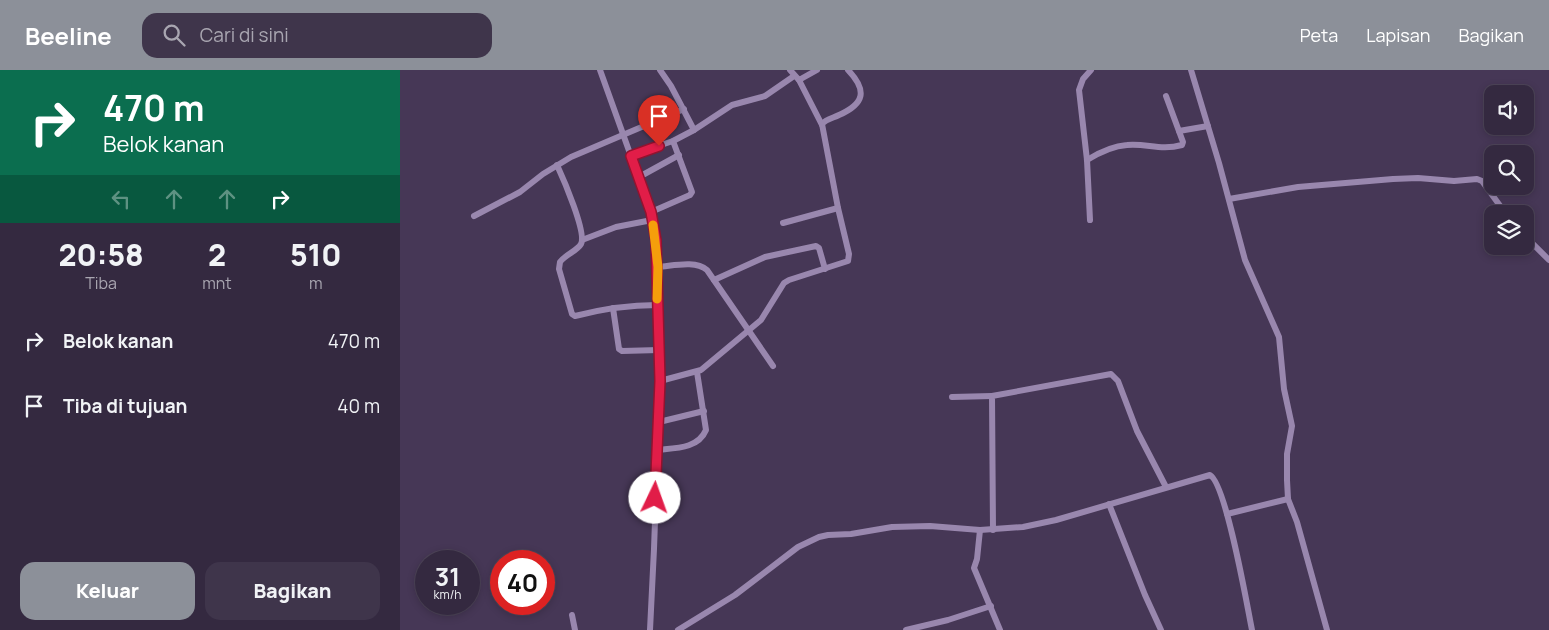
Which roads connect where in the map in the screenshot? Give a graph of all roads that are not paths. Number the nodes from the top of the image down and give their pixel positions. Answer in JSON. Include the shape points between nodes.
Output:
{"nodes":[{"id":1,"x":600,"y":70,"type":"edge"},
{"id":2,"x":817,"y":70,"type":"edge"},
{"id":3,"x":848,"y":70,"type":"edge"},
{"id":4,"x":1091,"y":70,"type":"edge"},
{"id":5,"x":1191,"y":70,"type":"edge"},
{"id":6,"x":663,"y":71,"type":"edge"},
{"id":7,"x":794,"y":75,"type":"edge"},
{"id":8,"x":1166,"y":96,"type":"dead end"},
{"id":9,"x":684,"y":109,"type":"junction"},
{"id":10,"x":822,"y":125,"type":"junction"},
{"id":11,"x":1208,"y":126,"type":"junction"},
{"id":12,"x":694,"y":130,"type":"junction"},
{"id":13,"x":1179,"y":131,"type":"junction"},
{"id":14,"x":623,"y":134,"type":"junction"},
{"id":15,"x":673,"y":141,"type":"junction"},
{"id":16,"x":679,"y":155,"type":"junction"},
{"id":17,"x":631,"y":156,"type":"junction"},
{"id":18,"x":1087,"y":160,"type":"junction"},
{"id":19,"x":557,"y":165,"type":"junction"},
{"id":20,"x":639,"y":177,"type":"junction"},
{"id":21,"x":1229,"y":199,"type":"junction"},
{"id":22,"x":1499,"y":205,"type":"edge"},
{"id":23,"x":838,"y":208,"type":"junction"},
{"id":24,"x":651,"y":212,"type":"junction"},
{"id":25,"x":474,"y":216,"type":"dead end"},
{"id":26,"x":652,"y":220,"type":"junction"},
{"id":27,"x":1090,"y":220,"type":"dead end"},
{"id":28,"x":783,"y":223,"type":"dead end"},
{"id":29,"x":582,"y":240,"type":"junction"},
{"id":30,"x":1534,"y":245,"type":"edge"},
{"id":31,"x":1549,"y":260,"type":"edge"},
{"id":32,"x":658,"y":267,"type":"junction"},
{"id":33,"x":825,"y":269,"type":"junction"},
{"id":34,"x":714,"y":280,"type":"junction"},
{"id":35,"x":657,"y":305,"type":"junction"},
{"id":36,"x":613,"y":308,"type":"junction"},
{"id":37,"x":749,"y":330,"type":"junction"},
{"id":38,"x":659,"y":350,"type":"junction"},
{"id":39,"x":773,"y":366,"type":"dead end"},
{"id":40,"x":697,"y":372,"type":"junction"},
{"id":41,"x":660,"y":381,"type":"junction"},
{"id":42,"x":992,"y":396,"type":"junction"},
{"id":43,"x":952,"y":397,"type":"dead end"},
{"id":44,"x":704,"y":411,"type":"junction"},
{"id":45,"x":659,"y":422,"type":"junction"},
{"id":46,"x":657,"y":450,"type":"junction"},
{"id":47,"x":1166,"y":487,"type":"junction"},
{"id":48,"x":1288,"y":499,"type":"junction"},
{"id":49,"x":1109,"y":504,"type":"junction"},
{"id":50,"x":1227,"y":514,"type":"junction"},
{"id":51,"x":980,"y":530,"type":"junction"},
{"id":52,"x":993,"y":530,"type":"junction"},
{"id":53,"x":991,"y":606,"type":"junction"},
{"id":54,"x":572,"y":615,"type":"dead end"},
{"id":55,"x":575,"y":630,"type":"edge"},
{"id":56,"x":650,"y":630,"type":"edge"},
{"id":57,"x":678,"y":630,"type":"edge"},
{"id":58,"x":906,"y":630,"type":"edge"},
{"id":59,"x":1000,"y":630,"type":"edge"},
{"id":60,"x":1161,"y":630,"type":"edge"},
{"id":61,"x":1252,"y":630,"type":"edge"},
{"id":62,"x":1327,"y":630,"type":"edge"}],
"edges":[{"from":1,"to":14,"type":"street"},
{"from":2,"to":7,"type":"street"},
{"from":3,"to":10,"type":"street","via":[[862,93],[859,102]]},
{"from":4,"to":18,"type":"street","via":[[1079,90]]},
{"from":5,"to":11,"type":"street"},
{"from":6,"to":9,"type":"street"},
{"from":7,"to":10,"type":"street"},
{"from":7,"to":12,"type":"street","via":[[765,96],[732,105]]},
{"from":8,"to":13,"type":"street"},
{"from":9,"to":12,"type":"street"},
{"from":9,"to":14,"type":"street"},
{"from":10,"to":23,"type":"street"},
{"from":11,"to":13,"type":"street"},
{"from":11,"to":21,"type":"street"},
{"from":12,"to":15,"type":"street"},
{"from":13,"to":18,"type":"street","via":[[1183,142],[1181,146],[1158,148],[1129,144],[1102,151]]},
{"from":14,"to":17,"type":"street"},
{"from":14,"to":19,"type":"street"},
{"from":15,"to":16,"type":"street"},
{"from":15,"to":17,"type":"street"},
{"from":16,"to":20,"type":"street"},
{"from":16,"to":24,"type":"street","via":[[692,192]]},
{"from":17,"to":20,"type":"street"},
{"from":18,"to":27,"type":"street"},
{"from":19,"to":25,"type":"street","via":[[520,192]]},
{"from":19,"to":29,"type":"street","via":[[578,218]]},
{"from":20,"to":24,"type":"street"},
{"from":21,"to":22,"type":"street","via":[[1298,187],[1357,182],[1478,179]]},
{"from":21,"to":48,"type":"street","via":[[1245,260],[1279,337],[1284,389],[1292,426],[1287,454]]},
{"from":23,"to":28,"type":"street"},
{"from":23,"to":33,"type":"street","via":[[849,259],[847,263]]},
{"from":24,"to":26,"type":"street"},
{"from":26,"to":29,"type":"street"},
{"from":26,"to":32,"type":"street"},
{"from":29,"to":36,"type":"street","via":[[560,262],[559,269],[572,314]]},
{"from":30,"to":31,"type":"street"},
{"from":32,"to":34,"type":"street","via":[[696,265],[707,270]]},
{"from":32,"to":35,"type":"street"},
{"from":33,"to":34,"type":"street","via":[[816,246],[765,257]]},
{"from":33,"to":37,"type":"street","via":[[784,283],[766,314]]},
{"from":34,"to":37,"type":"street"},
{"from":35,"to":36,"type":"street"},
{"from":35,"to":38,"type":"street"},
{"from":36,"to":38,"type":"street","via":[[622,351]]},
{"from":37,"to":39,"type":"street"},
{"from":37,"to":40,"type":"street"},
{"from":38,"to":41,"type":"street"},
{"from":40,"to":41,"type":"street"},
{"from":40,"to":44,"type":"street"},
{"from":41,"to":45,"type":"street"},
{"from":42,"to":43,"type":"street"},
{"from":42,"to":47,"type":"street","via":[[1111,374],[1118,381],[1137,431]]},
{"from":42,"to":52,"type":"street"},
{"from":44,"to":45,"type":"street"},
{"from":44,"to":46,"type":"street","via":[[706,430],[698,441],[690,446]]},
{"from":45,"to":46,"type":"street"},
{"from":46,"to":56,"type":"street"},
{"from":47,"to":49,"type":"street"},
{"from":47,"to":50,"type":"street","via":[[1212,476]]},
{"from":48,"to":50,"type":"street"},
{"from":48,"to":62,"type":"street"},
{"from":49,"to":52,"type":"street","via":[[1056,520]]},
{"from":49,"to":60,"type":"street"},
{"from":50,"to":61,"type":"street"},
{"from":51,"to":52,"type":"street"},
{"from":51,"to":53,"type":"street","via":[[974,568]]},
{"from":51,"to":57,"type":"street","via":[[892,527],[819,537],[798,546],[735,595]]},
{"from":53,"to":58,"type":"street"},
{"from":53,"to":59,"type":"street"},
{"from":54,"to":55,"type":"street"}]}
